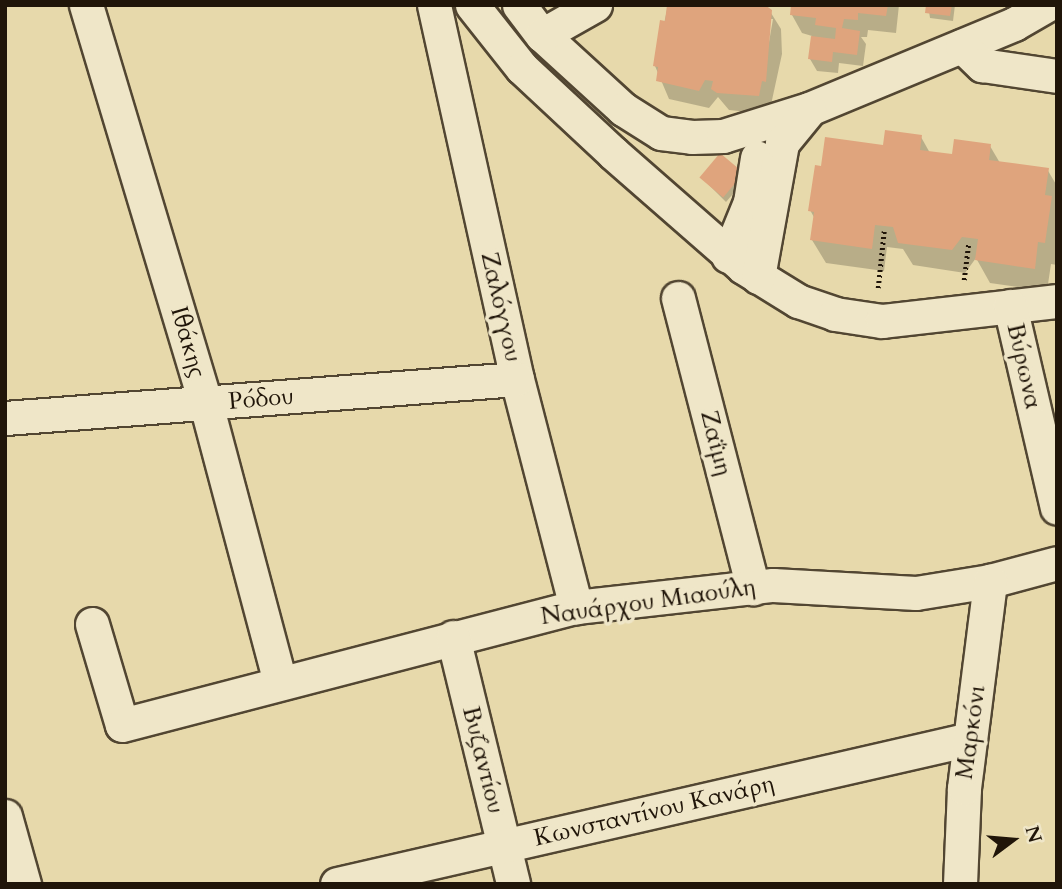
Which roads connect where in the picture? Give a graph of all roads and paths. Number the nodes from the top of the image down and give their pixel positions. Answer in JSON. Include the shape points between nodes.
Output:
{"nodes":[{"id":1,"x":86,"y":5,"type":"edge"},
{"id":2,"x":434,"y":5,"type":"edge"},
{"id":3,"x":472,"y":5,"type":"edge"},
{"id":4,"x":519,"y":5,"type":"edge"},
{"id":5,"x":595,"y":5,"type":"edge"},
{"id":6,"x":1047,"y":5,"type":"edge"},
{"id":7,"x":542,"y":35,"type":"junction"},
{"id":8,"x":962,"y":46,"type":"junction"},
{"id":9,"x":1057,"y":76,"type":"edge"},
{"id":10,"x":809,"y":110,"type":"junction"},
{"id":11,"x":756,"y":128,"type":"junction"},
{"id":12,"x":884,"y":231,"type":"dead end"},
{"id":13,"x":969,"y":242,"type":"dead end"},
{"id":14,"x":728,"y":256,"type":"junction"},
{"id":15,"x":758,"y":277,"type":"junction"},
{"id":16,"x":678,"y":298,"type":"dead end"},
{"id":17,"x":1057,"y":300,"type":"edge"},
{"id":18,"x":1010,"y":306,"type":"junction"},
{"id":19,"x":961,"y":312,"type":"junction"},
{"id":20,"x":874,"y":320,"type":"junction"},
{"id":21,"x":517,"y":379,"type":"junction"},
{"id":22,"x":206,"y":404,"type":"junction"},
{"id":23,"x":5,"y":418,"type":"edge"},
{"id":24,"x":1057,"y":508,"type":"edge"},
{"id":25,"x":1057,"y":563,"type":"edge"},
{"id":26,"x":990,"y":581,"type":"junction"},
{"id":27,"x":753,"y":587,"type":"junction"},
{"id":28,"x":576,"y":607,"type":"junction"},
{"id":29,"x":92,"y":624,"type":"dead end"},
{"id":30,"x":453,"y":637,"type":"junction"},
{"id":31,"x":280,"y":682,"type":"junction"},
{"id":32,"x":970,"y":738,"type":"junction"},
{"id":33,"x":5,"y":816,"type":"edge"},
{"id":34,"x":504,"y":845,"type":"junction"},
{"id":35,"x":24,"y":884,"type":"edge"},
{"id":36,"x":337,"y":884,"type":"edge"},
{"id":37,"x":513,"y":884,"type":"edge"},
{"id":38,"x":960,"y":884,"type":"edge"}],
"edges":[{"from":1,"to":22,"type":"street","name":"Ιθάκης"},
{"from":2,"to":21,"type":"street","name":"Ζαλόγγου"},
{"from":3,"to":14,"type":"street","via":[[558,103]]},
{"from":4,"to":7,"type":"street"},
{"from":5,"to":7,"type":"street"},
{"from":6,"to":8,"type":"street"},
{"from":7,"to":11,"type":"street","via":[[623,109],[662,133],[702,137]]},
{"from":8,"to":9,"type":"street","via":[[982,65]]},
{"from":8,"to":10,"type":"street"},
{"from":10,"to":11,"type":"street"},
{"from":10,"to":15,"type":"street","via":[[782,143]]},
{"from":11,"to":14,"type":"street","via":[[754,183],[742,228]]},
{"from":12,"to":20,"type":"path"},
{"from":13,"to":19,"type":"path"},
{"from":14,"to":15,"type":"street"},
{"from":15,"to":20,"type":"street","via":[[817,308]]},
{"from":16,"to":27,"type":"street","name":"Ζαΐμη"},
{"from":17,"to":18,"type":"street"},
{"from":18,"to":19,"type":"street"},
{"from":18,"to":24,"type":"street","name":"Βύρωνα"},
{"from":19,"to":20,"type":"street"},
{"from":21,"to":22,"type":"street","name":"Ρόδου"},
{"from":21,"to":28,"type":"street","name":"Ζαλόγγου"},
{"from":22,"to":23,"type":"street","name":"Ρόδου"},
{"from":22,"to":31,"type":"street","name":"Ιθάκης"},
{"from":25,"to":26,"type":"street","name":"Ναυάρχου Μιαούλη"},
{"from":26,"to":27,"type":"street","name":"Ναυάρχου Μιαούλη","via":[[916,593]]},
{"from":26,"to":32,"type":"street","name":"Μαρκόνι"},
{"from":27,"to":28,"type":"street","name":"Ναυάρχου Μιαούλη"},
{"from":28,"to":30,"type":"street","name":"Ναυάρχου Μιαούλη"},
{"from":29,"to":31,"type":"street","name":"Ναυάρχου Μιαούλη","via":[[122,724]]},
{"from":30,"to":31,"type":"street","name":"Ναυάρχου Μιαούλη"},
{"from":30,"to":34,"type":"street","name":"Βυζαντίου"},
{"from":32,"to":34,"type":"street","name":"Κωνσταντίνου Κανάρη"},
{"from":32,"to":38,"type":"street","name":"Μαρκόνι","via":[[960,827]]},
{"from":33,"to":35,"type":"street"},
{"from":34,"to":36,"type":"street","name":"Κωνσταντίνου Κανάρη"},
{"from":34,"to":37,"type":"street","name":"Βυζαντίου"}]}
